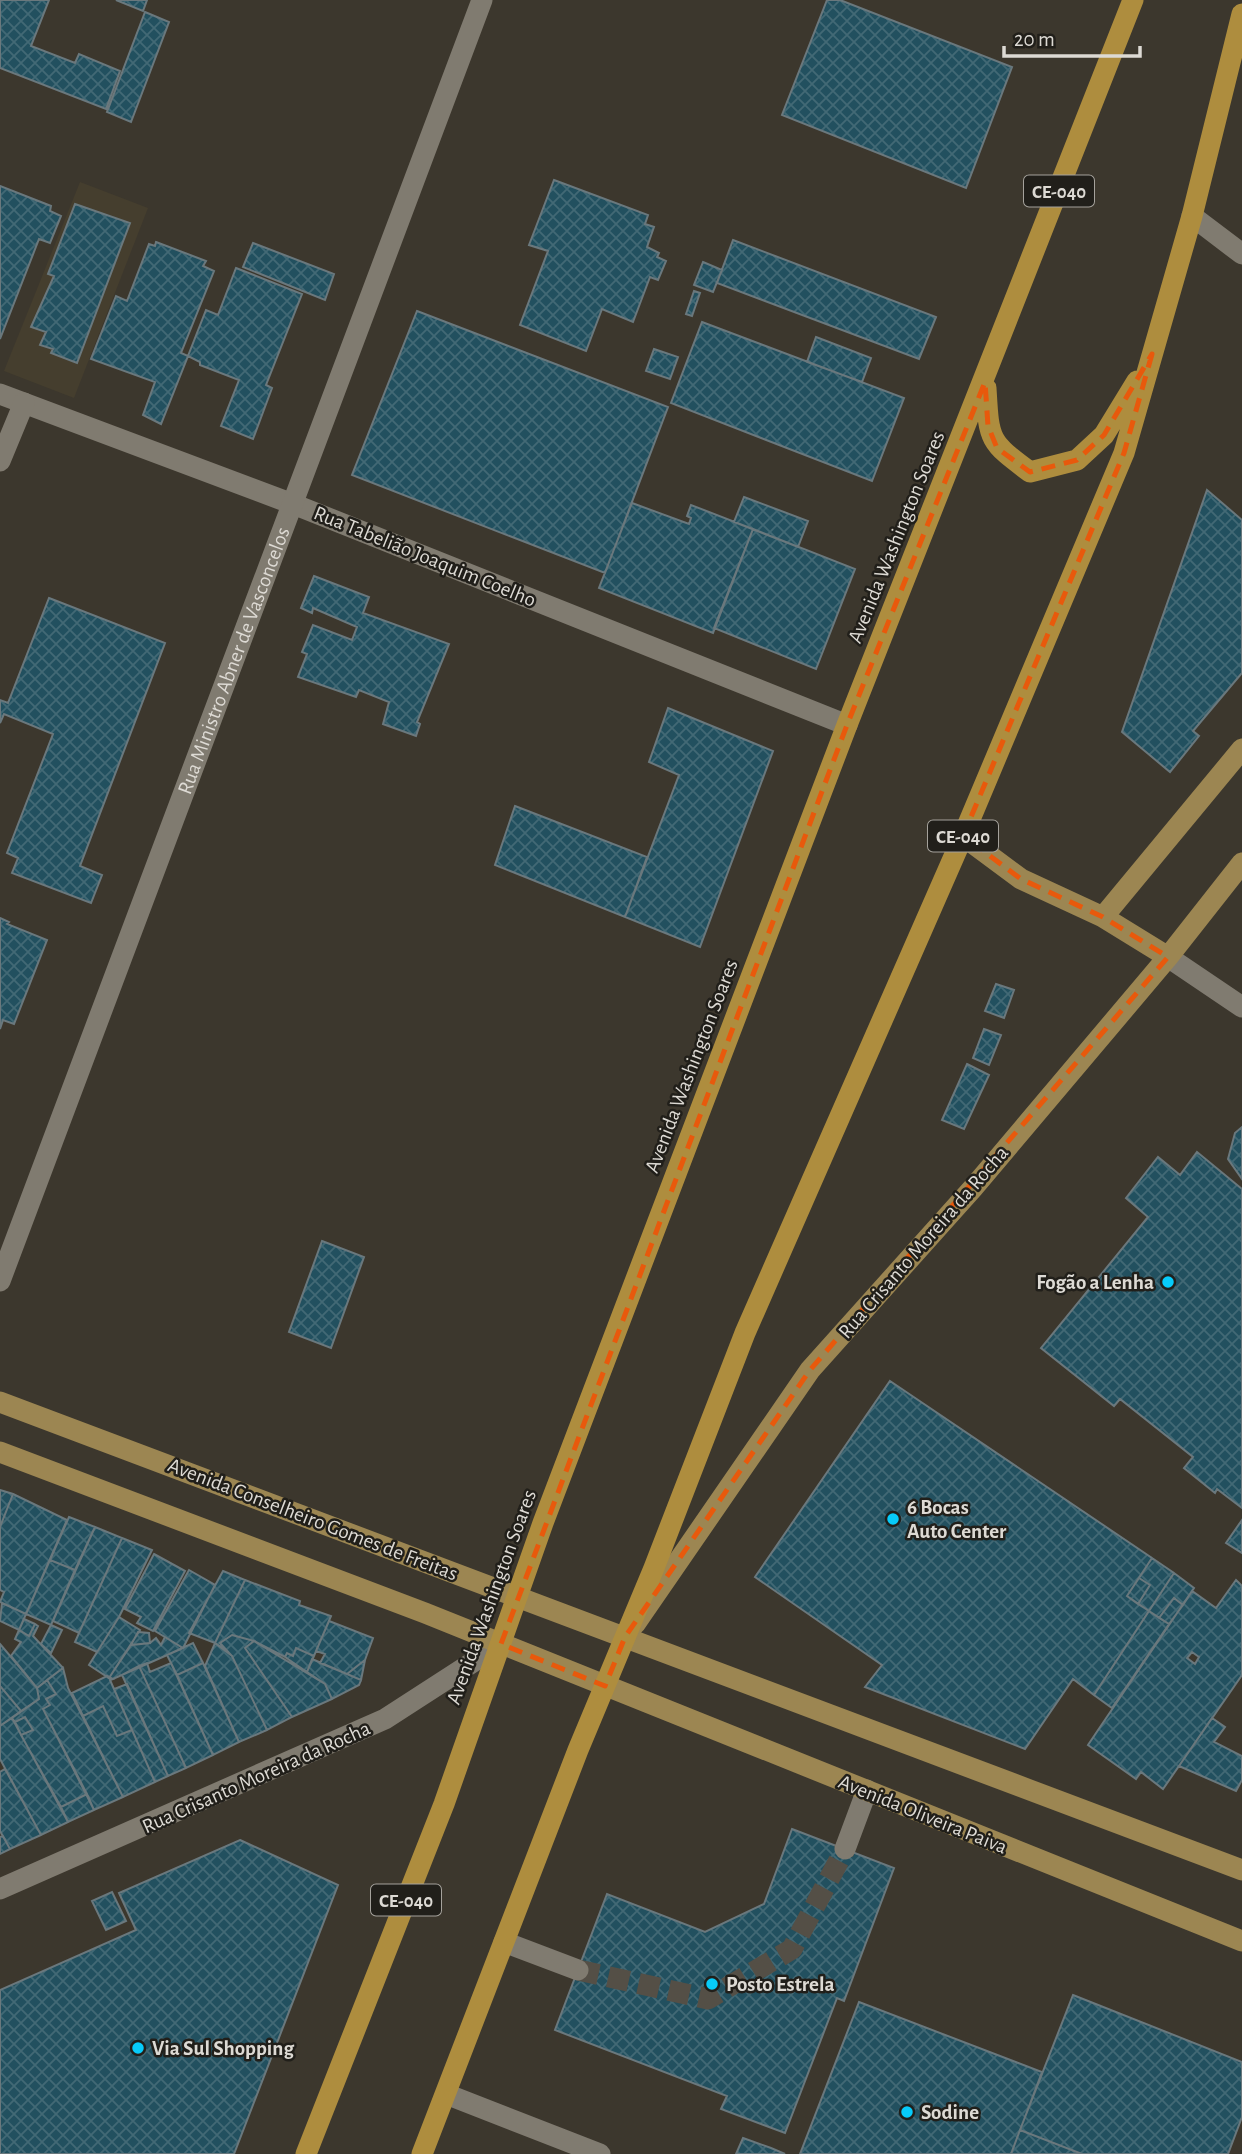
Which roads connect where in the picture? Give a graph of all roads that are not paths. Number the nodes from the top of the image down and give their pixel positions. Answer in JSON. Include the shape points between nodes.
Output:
{"nodes":[{"id":1,"x":482,"y":0,"type":"edge"},
{"id":2,"x":1133,"y":0,"type":"edge"},
{"id":3,"x":1242,"y":14,"type":"edge"},
{"id":4,"x":1192,"y":216,"type":"junction"},
{"id":5,"x":1242,"y":254,"type":"edge"},
{"id":6,"x":1152,"y":354,"type":"junction"},
{"id":7,"x":985,"y":382,"type":"junction"},
{"id":8,"x":0,"y":394,"type":"edge"},
{"id":9,"x":24,"y":403,"type":"junction"},
{"id":10,"x":0,"y":461,"type":"edge"},
{"id":11,"x":293,"y":504,"type":"junction"},
{"id":12,"x":847,"y":725,"type":"junction"},
{"id":13,"x":1242,"y":749,"type":"edge"},
{"id":14,"x":963,"y":836,"type":"junction"},
{"id":15,"x":1242,"y":863,"type":"edge"},
{"id":16,"x":1103,"y":917,"type":"junction"},
{"id":17,"x":1168,"y":957,"type":"junction"},
{"id":18,"x":1242,"y":1007,"type":"edge"},
{"id":19,"x":0,"y":1282,"type":"edge"},
{"id":20,"x":0,"y":1402,"type":"edge"},
{"id":21,"x":0,"y":1452,"type":"edge"},
{"id":22,"x":517,"y":1596,"type":"junction"},
{"id":23,"x":625,"y":1637,"type":"junction"},
{"id":24,"x":500,"y":1644,"type":"junction"},
{"id":25,"x":605,"y":1686,"type":"junction"},
{"id":26,"x":867,"y":1790,"type":"junction"},
{"id":27,"x":845,"y":1849,"type":"tunnel mouth"},
{"id":28,"x":1242,"y":1870,"type":"edge"},
{"id":29,"x":0,"y":1889,"type":"edge"},
{"id":30,"x":1242,"y":1941,"type":"edge"},
{"id":31,"x":504,"y":1942,"type":"junction"},
{"id":32,"x":578,"y":1970,"type":"tunnel mouth"},
{"id":33,"x":446,"y":2094,"type":"junction"},
{"id":34,"x":306,"y":2154,"type":"edge"},
{"id":35,"x":422,"y":2154,"type":"edge"},
{"id":36,"x":600,"y":2154,"type":"edge"}],
"edges":[{"from":1,"to":11,"type":"street","name":"Rua Ministro Abner de Vasconcelos"},
{"from":2,"to":7,"type":"highway","name":"Avenida Washington Soares","number":"CE-040"},
{"from":3,"to":4,"type":"highway","number":"CE-040"},
{"from":4,"to":5,"type":"street"},
{"from":4,"to":6,"type":"highway","number":"CE-040"},
{"from":6,"to":7,"type":"highway","via":[[1104,435],[1077,460],[1030,472],[997,448],[988,426]]},
{"from":6,"to":14,"type":"highway","number":"CE-040","via":[[1124,453]]},
{"from":7,"to":12,"type":"highway","name":"Avenida Washington Soares","number":"CE-040"},
{"from":8,"to":9,"type":"street","name":"Rua Tabelião Joaquim Coelho"},
{"from":9,"to":10,"type":"street"},
{"from":9,"to":11,"type":"street","name":"Rua Tabelião Joaquim Coelho"},
{"from":11,"to":12,"type":"street","name":"Rua Tabelião Joaquim Coelho"},
{"from":11,"to":19,"type":"street","name":"Rua Ministro Abner de Vasconcelos"},
{"from":12,"to":22,"type":"highway","name":"Avenida Washington Soares","number":"CE-040"},
{"from":13,"to":16,"type":"main road"},
{"from":14,"to":16,"type":"main road","via":[[1021,878]]},
{"from":14,"to":23,"type":"highway","number":"CE-040","via":[[745,1333]]},
{"from":15,"to":17,"type":"main road","name":"Rua Crisanto Moreira da Rocha"},
{"from":16,"to":17,"type":"main road"},
{"from":17,"to":18,"type":"street"},
{"from":17,"to":23,"type":"main road","name":"Rua Crisanto Moreira da Rocha","via":[[973,1188],[810,1370]]},
{"from":20,"to":22,"type":"main road","name":"Avenida Conselheiro Gomes de Freitas"},
{"from":21,"to":24,"type":"main road"},
{"from":22,"to":23,"type":"main road","name":"Avenida Conselheiro Gomes de Freitas"},
{"from":22,"to":24,"type":"highway","name":"Avenida Washington Soares","number":"CE-040"},
{"from":23,"to":25,"type":"highway","number":"CE-040"},
{"from":23,"to":28,"type":"main road"},
{"from":24,"to":25,"type":"main road"},
{"from":24,"to":29,"type":"street","name":"Rua Crisanto Moreira da Rocha","via":[[385,1719]]},
{"from":24,"to":34,"type":"highway","name":"Avenida Washington Soares","number":"CE-040","via":[[443,1804]]},
{"from":25,"to":26,"type":"main road","name":"Avenida Oliveira Paiva"},
{"from":25,"to":31,"type":"highway","number":"CE-040"},
{"from":26,"to":27,"type":"street"},
{"from":26,"to":30,"type":"main road","name":"Avenida Oliveira Paiva"},
{"from":31,"to":32,"type":"street"},
{"from":31,"to":33,"type":"highway","number":"CE-040"},
{"from":33,"to":35,"type":"highway","number":"CE-040"},
{"from":33,"to":36,"type":"street"}]}
